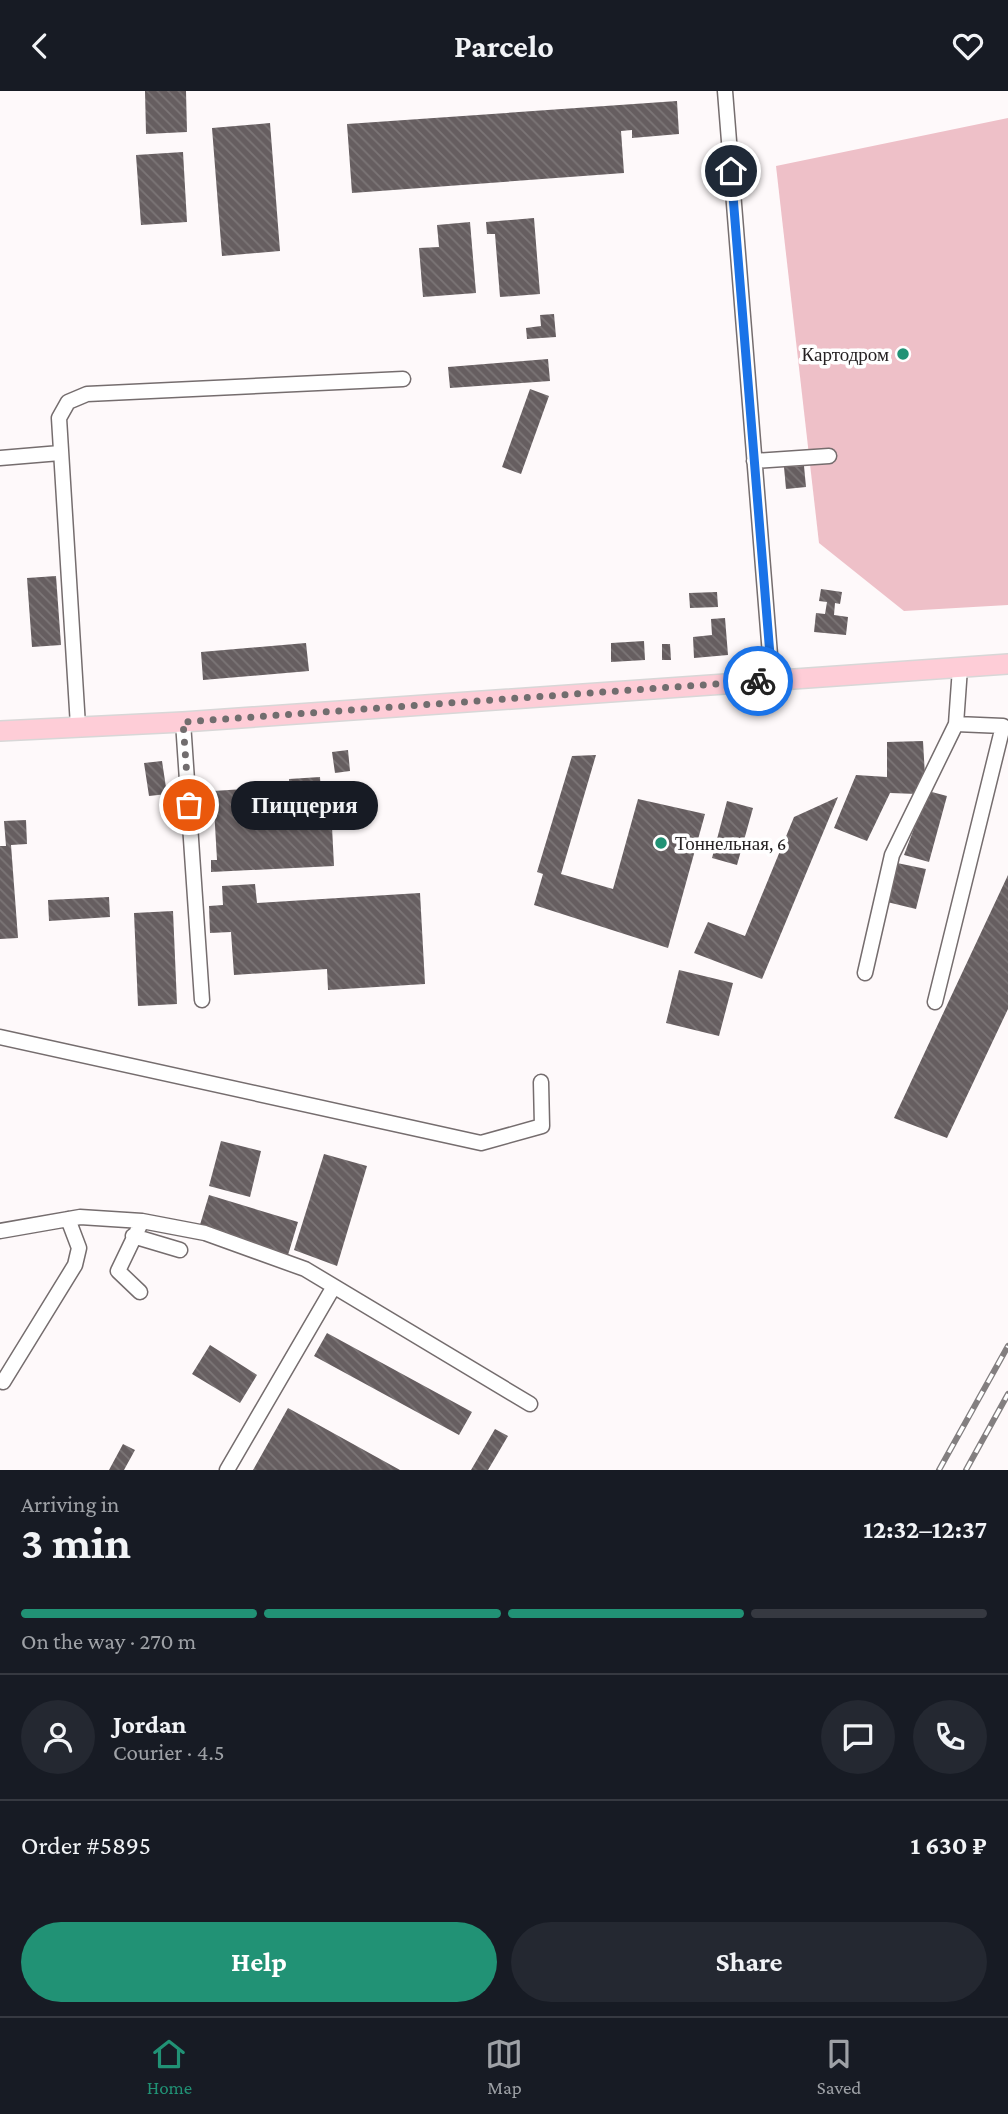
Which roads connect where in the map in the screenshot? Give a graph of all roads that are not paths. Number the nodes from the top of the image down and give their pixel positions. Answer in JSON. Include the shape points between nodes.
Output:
{"nodes":[{"id":1,"x":725,"y":91,"type":"edge"},
{"id":2,"x":403,"y":379,"type":"dead end"},
{"id":3,"x":60,"y":453,"type":"junction"},
{"id":4,"x":829,"y":456,"type":"dead end"},
{"id":5,"x":0,"y":458,"type":"edge"},
{"id":6,"x":754,"y":461,"type":"junction"},
{"id":7,"x":1008,"y":664,"type":"edge"},
{"id":8,"x":960,"y":668,"type":"junction"},
{"id":9,"x":772,"y":680,"type":"junction"},
{"id":10,"x":183,"y":722,"type":"junction"},
{"id":11,"x":956,"y":724,"type":"junction"},
{"id":12,"x":78,"y":726,"type":"junction"},
{"id":13,"x":0,"y":731,"type":"edge"},
{"id":14,"x":865,"y":973,"type":"dead end"},
{"id":15,"x":202,"y":1000,"type":"dead end"},
{"id":16,"x":935,"y":1002,"type":"dead end"},
{"id":17,"x":0,"y":1037,"type":"edge"},
{"id":18,"x":541,"y":1082,"type":"dead end"},
{"id":19,"x":68,"y":1219,"type":"junction"},
{"id":20,"x":142,"y":1221,"type":"junction"},
{"id":21,"x":0,"y":1231,"type":"edge"},
{"id":22,"x":133,"y":1236,"type":"junction"},
{"id":23,"x":180,"y":1250,"type":"dead end"},
{"id":24,"x":333,"y":1288,"type":"junction"},
{"id":25,"x":140,"y":1292,"type":"dead end"},
{"id":26,"x":3,"y":1382,"type":"dead end"},
{"id":27,"x":530,"y":1405,"type":"dead end"},
{"id":28,"x":227,"y":1470,"type":"edge"}],
"edges":[{"from":1,"to":6,"type":"street"},
{"from":2,"to":3,"type":"street","via":[[87,394],[68,402],[59,418]]},
{"from":3,"to":5,"type":"street"},
{"from":3,"to":12,"type":"street"},
{"from":4,"to":6,"type":"street"},
{"from":6,"to":9,"type":"street"},
{"from":7,"to":8,"type":"main road"},
{"from":8,"to":9,"type":"main road"},
{"from":8,"to":11,"type":"street"},
{"from":9,"to":10,"type":"main road"},
{"from":10,"to":12,"type":"main road"},
{"from":10,"to":15,"type":"street"},
{"from":11,"to":14,"type":"street","via":[[892,855]]},
{"from":11,"to":16,"type":"street","via":[[1003,726]]},
{"from":12,"to":13,"type":"main road"},
{"from":17,"to":18,"type":"street","via":[[481,1143],[542,1126]]},
{"from":19,"to":20,"type":"street"},
{"from":19,"to":21,"type":"street"},
{"from":19,"to":26,"type":"street","via":[[79,1248],[75,1265]]},
{"from":20,"to":22,"type":"street"},
{"from":20,"to":24,"type":"street","via":[[205,1233],[257,1250],[304,1269]]},
{"from":22,"to":23,"type":"street"},
{"from":22,"to":25,"type":"street","via":[[118,1271]]},
{"from":24,"to":27,"type":"street"},
{"from":24,"to":28,"type":"street"}]}
